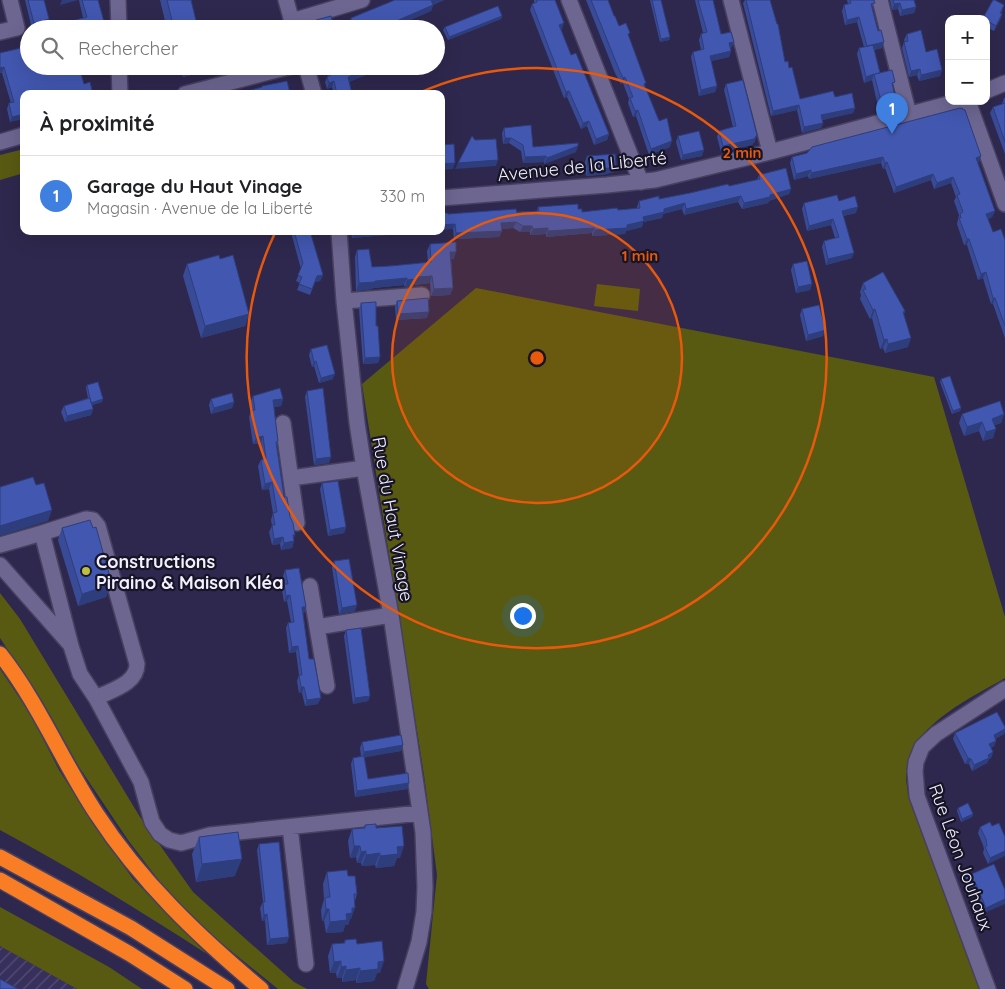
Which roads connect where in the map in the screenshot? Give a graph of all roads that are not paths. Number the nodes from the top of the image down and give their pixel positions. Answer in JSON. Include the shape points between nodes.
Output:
{"nodes":[{"id":1,"x":10,"y":0,"type":"edge"},
{"id":2,"x":118,"y":0,"type":"edge"},
{"id":3,"x":286,"y":0,"type":"edge"},
{"id":4,"x":362,"y":0,"type":"edge"},
{"id":5,"x":569,"y":0,"type":"edge"},
{"id":6,"x":731,"y":0,"type":"edge"},
{"id":7,"x":880,"y":0,"type":"edge"},
{"id":8,"x":119,"y":20,"type":"edge"},
{"id":9,"x":292,"y":20,"type":"edge"},
{"id":10,"x":307,"y":20,"type":"edge"},
{"id":11,"x":0,"y":32,"type":"edge"},
{"id":12,"x":119,"y":75,"type":"edge"},
{"id":13,"x":258,"y":75,"type":"edge"},
{"id":14,"x":309,"y":75,"type":"edge"},
{"id":15,"x":1005,"y":82,"type":"edge"},
{"id":16,"x":990,"y":89,"type":"edge"},
{"id":17,"x":120,"y":90,"type":"edge"},
{"id":18,"x":200,"y":90,"type":"edge"},
{"id":19,"x":313,"y":90,"type":"edge"},
{"id":20,"x":945,"y":105,"type":"edge"},
{"id":21,"x":969,"y":105,"type":"edge"},
{"id":22,"x":909,"y":115,"type":"junction"},
{"id":23,"x":20,"y":136,"type":"edge"},
{"id":24,"x":0,"y":140,"type":"edge"},
{"id":25,"x":770,"y":152,"type":"junction"},
{"id":26,"x":641,"y":182,"type":"junction"},
{"id":27,"x":445,"y":198,"type":"edge"},
{"id":28,"x":1005,"y":204,"type":"edge"},
{"id":29,"x":339,"y":235,"type":"edge"},
{"id":30,"x":422,"y":295,"type":"dead end"},
{"id":31,"x":344,"y":301,"type":"junction"},
{"id":32,"x":284,"y":423,"type":"dead end"},
{"id":33,"x":364,"y":468,"type":"junction"},
{"id":34,"x":291,"y":478,"type":"junction"},
{"id":35,"x":297,"y":523,"type":"dead end"},
{"id":36,"x":42,"y":533,"type":"junction"},
{"id":37,"x":0,"y":545,"type":"edge"},
{"id":38,"x":0,"y":565,"type":"edge"},
{"id":39,"x":310,"y":586,"type":"dead end"},
{"id":40,"x":391,"y":615,"type":"junction"},
{"id":41,"x":317,"y":627,"type":"junction"},
{"id":42,"x":71,"y":646,"type":"junction"},
{"id":43,"x":0,"y":654,"type":"edge"},
{"id":44,"x":328,"y":686,"type":"dead end"},
{"id":45,"x":1005,"y":689,"type":"edge"},
{"id":46,"x":96,"y":698,"type":"junction"},
{"id":47,"x":420,"y":813,"type":"junction"},
{"id":48,"x":290,"y":827,"type":"junction"},
{"id":49,"x":0,"y":857,"type":"edge"},
{"id":50,"x":0,"y":881,"type":"edge"},
{"id":51,"x":306,"y":964,"type":"dead end"},
{"id":52,"x":185,"y":989,"type":"edge"},
{"id":53,"x":227,"y":989,"type":"edge"},
{"id":54,"x":260,"y":989,"type":"edge"},
{"id":55,"x":405,"y":989,"type":"edge"},
{"id":56,"x":988,"y":989,"type":"edge"}],
"edges":[{"from":1,"to":11,"type":"street","via":[[17,28]]},
{"from":2,"to":8,"type":"street"},
{"from":3,"to":9,"type":"street"},
{"from":4,"to":10,"type":"street"},
{"from":5,"to":26,"type":"street"},
{"from":6,"to":25,"type":"street"},
{"from":7,"to":22,"type":"street"},
{"from":12,"to":17,"type":"street"},
{"from":13,"to":18,"type":"street"},
{"from":14,"to":19,"type":"street"},
{"from":15,"to":16,"type":"street"},
{"from":20,"to":22,"type":"street","name":"Avenue de la Liberté"},
{"from":21,"to":28,"type":"street"},
{"from":22,"to":25,"type":"street","name":"Avenue de la Liberté"},
{"from":23,"to":24,"type":"street"},
{"from":25,"to":26,"type":"street","name":"Avenue de la Liberté"},
{"from":26,"to":27,"type":"street","name":"Avenue de la Liberté"},
{"from":29,"to":31,"type":"street","name":"Rue du Haut Vinage"},
{"from":30,"to":31,"type":"street"},
{"from":31,"to":33,"type":"street","name":"Rue du Haut Vinage"},
{"from":32,"to":34,"type":"street"},
{"from":33,"to":34,"type":"street"},
{"from":33,"to":40,"type":"street","name":"Rue du Haut Vinage"},
{"from":34,"to":35,"type":"street"},
{"from":36,"to":37,"type":"street"},
{"from":36,"to":42,"type":"street"},
{"from":36,"to":46,"type":"street","via":[[86,519],[93,520],[98,526],[137,668],[128,682]]},
{"from":38,"to":42,"type":"street"},
{"from":39,"to":41,"type":"street"},
{"from":40,"to":41,"type":"street"},
{"from":40,"to":47,"type":"street","name":"Rue du Haut Vinage"},
{"from":41,"to":44,"type":"street"},
{"from":42,"to":46,"type":"street","via":[[80,674]]},
{"from":43,"to":54,"type":"highway","via":[[83,793],[129,860],[185,921]]},
{"from":45,"to":56,"type":"street","name":"Rue Léon Jouhaux","via":[[928,741],[916,762],[914,779],[920,804]]},
{"from":46,"to":48,"type":"street","via":[[141,782],[152,822],[165,838],[181,843],[210,835]]},
{"from":47,"to":48,"type":"street"},
{"from":47,"to":55,"type":"street","name":"Rue du Haut Vinage","via":[[424,848],[424,912]]},
{"from":48,"to":51,"type":"street"},
{"from":49,"to":53,"type":"highway","via":[[124,924]]},
{"from":50,"to":52,"type":"highway"}]}
